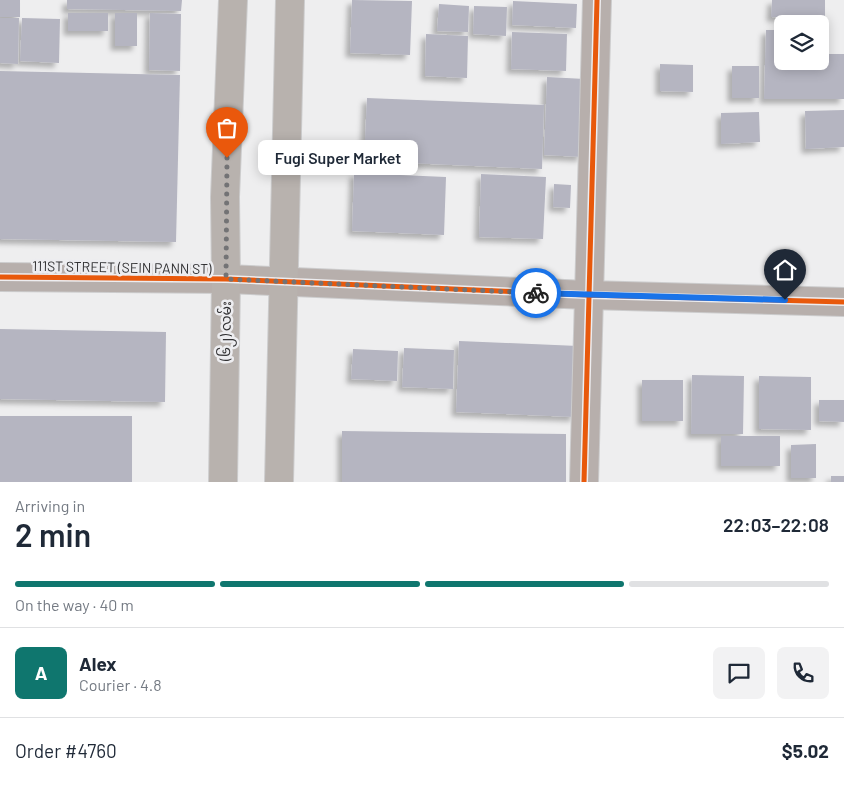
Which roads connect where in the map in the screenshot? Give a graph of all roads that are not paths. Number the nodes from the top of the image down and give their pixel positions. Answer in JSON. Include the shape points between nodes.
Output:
{"nodes":[{"id":1,"x":233,"y":0,"type":"edge"},
{"id":2,"x":290,"y":0,"type":"edge"},
{"id":3,"x":597,"y":0,"type":"edge"},
{"id":4,"x":0,"y":277,"type":"edge"},
{"id":5,"x":226,"y":279,"type":"junction"},
{"id":6,"x":283,"y":281,"type":"junction"},
{"id":7,"x":587,"y":295,"type":"junction"},
{"id":8,"x":844,"y":302,"type":"edge"},
{"id":9,"x":222,"y":482,"type":"edge"},
{"id":10,"x":279,"y":482,"type":"edge"},
{"id":11,"x":584,"y":482,"type":"edge"}],
"edges":[{"from":1,"to":5,"type":"main road","name":"(၆၂) လမ်း","via":[[225,197]]},
{"from":2,"to":6,"type":"main road"},
{"from":3,"to":7,"type":"street"},
{"from":4,"to":5,"type":"street","name":"111ST STREET (SEIN PANN ST)"},
{"from":5,"to":6,"type":"street","name":"111ST STREET (SEIN PANN ST)"},
{"from":5,"to":9,"type":"main road","name":"(၆၂) လမ်း"},
{"from":6,"to":7,"type":"street","name":"111ST STREET (SEIN PANN ST)"},
{"from":6,"to":10,"type":"main road"},
{"from":7,"to":8,"type":"street","name":"111ST STREET (SEIN PANN ST)"},
{"from":7,"to":11,"type":"street"}]}
